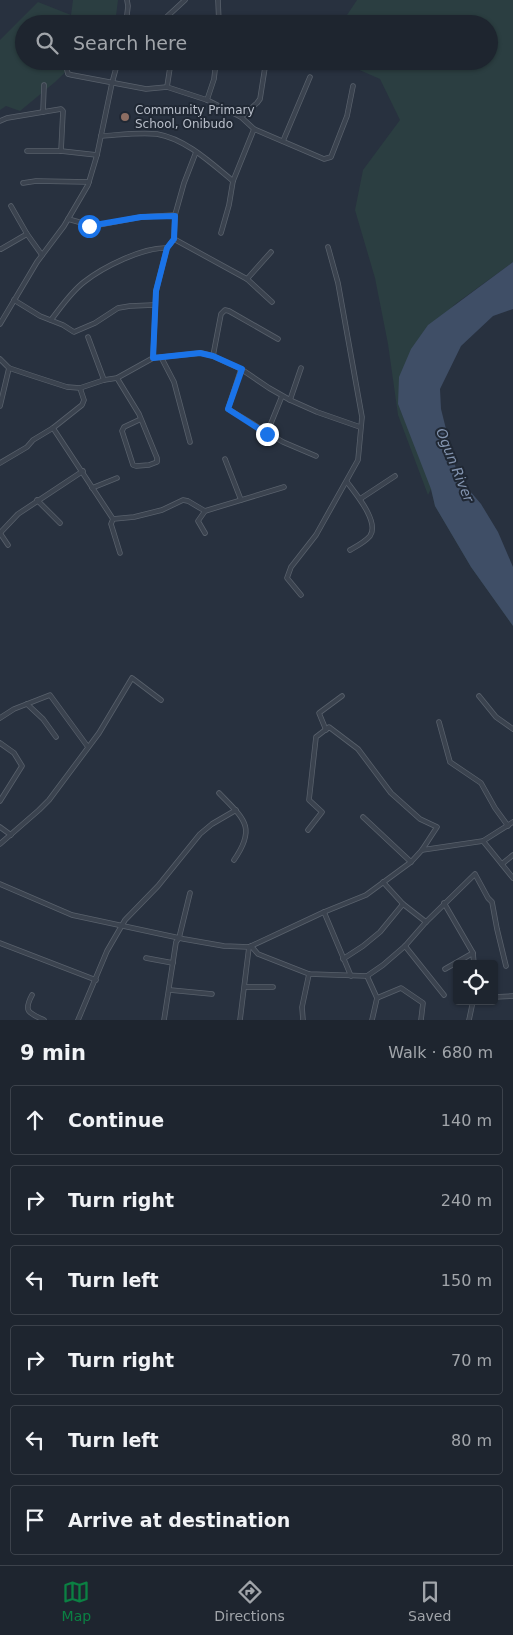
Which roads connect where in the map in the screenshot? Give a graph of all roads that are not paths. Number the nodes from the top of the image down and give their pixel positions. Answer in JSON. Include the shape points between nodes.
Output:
{"nodes":[{"id":1,"x":127,"y":0,"type":"edge"},
{"id":2,"x":185,"y":0,"type":"edge"},
{"id":3,"x":218,"y":0,"type":"edge"},
{"id":4,"x":127,"y":15,"type":"edge"},
{"id":5,"x":169,"y":15,"type":"edge"},
{"id":6,"x":219,"y":15,"type":"edge"},
{"id":7,"x":67,"y":70,"type":"edge"},
{"id":8,"x":116,"y":70,"type":"edge"},
{"id":9,"x":170,"y":70,"type":"edge"},
{"id":10,"x":215,"y":70,"type":"edge"},
{"id":11,"x":265,"y":70,"type":"edge"},
{"id":12,"x":310,"y":77,"type":"dead end"},
{"id":13,"x":112,"y":83,"type":"junction"},
{"id":14,"x":44,"y":85,"type":"dead end"},
{"id":15,"x":353,"y":86,"type":"dead end"},
{"id":16,"x":167,"y":87,"type":"junction"},
{"id":17,"x":207,"y":100,"type":"junction"},
{"id":18,"x":43,"y":112,"type":"junction"},
{"id":19,"x":242,"y":117,"type":"junction"},
{"id":20,"x":0,"y":121,"type":"edge"},
{"id":21,"x":254,"y":129,"type":"junction"},
{"id":22,"x":102,"y":136,"type":"junction"},
{"id":23,"x":283,"y":141,"type":"junction"},
{"id":24,"x":27,"y":151,"type":"dead end"},
{"id":25,"x":61,"y":151,"type":"junction"},
{"id":26,"x":196,"y":152,"type":"junction"},
{"id":27,"x":97,"y":155,"type":"junction"},
{"id":28,"x":233,"y":181,"type":"junction"},
{"id":29,"x":89,"y":182,"type":"junction"},
{"id":30,"x":23,"y":183,"type":"dead end"},
{"id":31,"x":10,"y":206,"type":"dead end"},
{"id":32,"x":175,"y":216,"type":"junction"},
{"id":33,"x":68,"y":219,"type":"junction"},
{"id":34,"x":220,"y":233,"type":"dead end"},
{"id":35,"x":27,"y":234,"type":"junction"},
{"id":36,"x":174,"y":239,"type":"junction"},
{"id":37,"x":328,"y":247,"type":"dead end"},
{"id":38,"x":167,"y":248,"type":"junction"},
{"id":39,"x":1,"y":249,"type":"edge"},
{"id":40,"x":271,"y":252,"type":"dead end"},
{"id":41,"x":42,"y":254,"type":"junction"},
{"id":42,"x":247,"y":279,"type":"junction"},
{"id":43,"x":14,"y":300,"type":"junction"},
{"id":44,"x":272,"y":302,"type":"dead end"},
{"id":45,"x":154,"y":305,"type":"junction"},
{"id":46,"x":51,"y":320,"type":"junction"},
{"id":47,"x":0,"y":324,"type":"edge"},
{"id":48,"x":88,"y":337,"type":"dead end"},
{"id":49,"x":278,"y":339,"type":"dead end"},
{"id":50,"x":213,"y":356,"type":"junction"},
{"id":51,"x":161,"y":357,"type":"junction"},
{"id":52,"x":153,"y":358,"type":"junction"},
{"id":53,"x":0,"y":359,"type":"edge"},
{"id":54,"x":9,"y":368,"type":"junction"},
{"id":55,"x":301,"y":368,"type":"dead end"},
{"id":56,"x":242,"y":369,"type":"junction"},
{"id":57,"x":117,"y":378,"type":"junction"},
{"id":58,"x":104,"y":380,"type":"junction"},
{"id":59,"x":80,"y":388,"type":"junction"},
{"id":60,"x":282,"y":396,"type":"junction"},
{"id":61,"x":290,"y":400,"type":"junction"},
{"id":62,"x":0,"y":406,"type":"edge"},
{"id":63,"x":141,"y":419,"type":"junction"},
{"id":64,"x":360,"y":427,"type":"junction"},
{"id":65,"x":54,"y":428,"type":"junction"},
{"id":66,"x":267,"y":434,"type":"junction"},
{"id":67,"x":190,"y":442,"type":"dead end"},
{"id":68,"x":316,"y":456,"type":"dead end"},
{"id":69,"x":225,"y":459,"type":"dead end"},
{"id":70,"x":0,"y":463,"type":"edge"},
{"id":71,"x":83,"y":471,"type":"junction"},
{"id":72,"x":395,"y":476,"type":"dead end"},
{"id":73,"x":117,"y":478,"type":"dead end"},
{"id":74,"x":347,"y":482,"type":"junction"},
{"id":75,"x":284,"y":487,"type":"dead end"},
{"id":76,"x":92,"y":488,"type":"junction"},
{"id":77,"x":360,"y":499,"type":"junction"},
{"id":78,"x":37,"y":500,"type":"junction"},
{"id":79,"x":241,"y":500,"type":"junction"},
{"id":80,"x":205,"y":511,"type":"junction"},
{"id":81,"x":113,"y":519,"type":"junction"},
{"id":82,"x":60,"y":523,"type":"dead end"},
{"id":83,"x":0,"y":533,"type":"edge"},
{"id":84,"x":205,"y":533,"type":"dead end"},
{"id":85,"x":8,"y":545,"type":"dead end"},
{"id":86,"x":350,"y":550,"type":"dead end"},
{"id":87,"x":120,"y":553,"type":"dead end"},
{"id":88,"x":301,"y":595,"type":"dead end"},
{"id":89,"x":342,"y":696,"type":"dead end"},
{"id":90,"x":479,"y":696,"type":"dead end"},
{"id":91,"x":162,"y":700,"type":"dead end"},
{"id":92,"x":27,"y":704,"type":"junction"},
{"id":93,"x":0,"y":718,"type":"edge"},
{"id":94,"x":439,"y":722,"type":"dead end"},
{"id":95,"x":513,"y":729,"type":"edge"},
{"id":96,"x":326,"y":730,"type":"junction"},
{"id":97,"x":56,"y":737,"type":"dead end"},
{"id":98,"x":0,"y":744,"type":"edge"},
{"id":99,"x":88,"y":746,"type":"junction"},
{"id":100,"x":219,"y":793,"type":"dead end"},
{"id":101,"x":0,"y":801,"type":"edge"},
{"id":102,"x":236,"y":810,"type":"junction"},
{"id":103,"x":363,"y":817,"type":"dead end"},
{"id":104,"x":513,"y":822,"type":"edge"},
{"id":105,"x":508,"y":826,"type":"junction"},
{"id":106,"x":0,"y":827,"type":"edge"},
{"id":107,"x":308,"y":830,"type":"dead end"},
{"id":108,"x":10,"y":835,"type":"junction"},
{"id":109,"x":483,"y":841,"type":"junction"},
{"id":110,"x":0,"y":844,"type":"edge"},
{"id":111,"x":422,"y":850,"type":"junction"},
{"id":112,"x":513,"y":855,"type":"edge"},
{"id":113,"x":234,"y":860,"type":"dead end"},
{"id":114,"x":411,"y":862,"type":"junction"},
{"id":115,"x":502,"y":864,"type":"junction"},
{"id":116,"x":513,"y":878,"type":"edge"},
{"id":117,"x":383,"y":882,"type":"junction"},
{"id":118,"x":2,"y":885,"type":"edge"},
{"id":119,"x":0,"y":892,"type":"edge"},
{"id":120,"x":190,"y":893,"type":"dead end"},
{"id":121,"x":444,"y":903,"type":"junction"},
{"id":122,"x":403,"y":904,"type":"junction"},
{"id":123,"x":324,"y":912,"type":"junction"},
{"id":124,"x":426,"y":922,"type":"junction"},
{"id":125,"x":120,"y":927,"type":"junction"},
{"id":126,"x":180,"y":938,"type":"junction"},
{"id":127,"x":0,"y":943,"type":"edge"},
{"id":128,"x":405,"y":946,"type":"junction"},
{"id":129,"x":250,"y":947,"type":"junction"},
{"id":130,"x":473,"y":953,"type":"junction"},
{"id":131,"x":146,"y":958,"type":"dead end"},
{"id":132,"x":343,"y":959,"type":"junction"},
{"id":133,"x":474,"y":960,"type":"edge"},
{"id":134,"x":173,"y":963,"type":"junction"},
{"id":135,"x":506,"y":966,"type":"dead end"},
{"id":136,"x":445,"y":968,"type":"dead end"},
{"id":137,"x":309,"y":974,"type":"junction"},
{"id":138,"x":351,"y":976,"type":"junction"},
{"id":139,"x":367,"y":976,"type":"junction"},
{"id":140,"x":96,"y":980,"type":"junction"},
{"id":141,"x":245,"y":987,"type":"junction"},
{"id":142,"x":273,"y":987,"type":"dead end"},
{"id":143,"x":170,"y":990,"type":"junction"},
{"id":144,"x":212,"y":994,"type":"dead end"},
{"id":145,"x":32,"y":995,"type":"dead end"},
{"id":146,"x":444,"y":995,"type":"dead end"},
{"id":147,"x":513,"y":996,"type":"edge"},
{"id":148,"x":498,"y":997,"type":"edge"},
{"id":149,"x":377,"y":998,"type":"junction"},
{"id":150,"x":471,"y":1005,"type":"edge"},
{"id":151,"x":44,"y":1020,"type":"edge"},
{"id":152,"x":78,"y":1020,"type":"edge"},
{"id":153,"x":164,"y":1020,"type":"edge"},
{"id":154,"x":240,"y":1020,"type":"edge"},
{"id":155,"x":302,"y":1020,"type":"edge"},
{"id":156,"x":372,"y":1020,"type":"edge"},
{"id":157,"x":421,"y":1020,"type":"edge"},
{"id":158,"x":469,"y":1020,"type":"edge"}],
"edges":[{"from":1,"to":4,"type":"street"},
{"from":2,"to":5,"type":"street"},
{"from":3,"to":6,"type":"street"},
{"from":7,"to":13,"type":"street","via":[[68,74]]},
{"from":8,"to":13,"type":"street"},
{"from":9,"to":16,"type":"street"},
{"from":10,"to":17,"type":"street"},
{"from":11,"to":19,"type":"street","via":[[260,99]]},
{"from":12,"to":23,"type":"street"},
{"from":13,"to":16,"type":"street","via":[[146,89]]},
{"from":13,"to":22,"type":"street"},
{"from":14,"to":18,"type":"street"},
{"from":15,"to":23,"type":"street","via":[[347,116],[328,159]]},
{"from":16,"to":17,"type":"street"},
{"from":17,"to":19,"type":"street"},
{"from":18,"to":20,"type":"street"},
{"from":18,"to":25,"type":"street","via":[[62,110]]},
{"from":19,"to":21,"type":"street"},
{"from":21,"to":23,"type":"street"},
{"from":21,"to":28,"type":"street"},
{"from":22,"to":26,"type":"street","via":[[158,135],[180,142]]},
{"from":22,"to":27,"type":"street"},
{"from":24,"to":25,"type":"street"},
{"from":25,"to":27,"type":"street"},
{"from":26,"to":28,"type":"street"},
{"from":26,"to":32,"type":"street"},
{"from":27,"to":29,"type":"street"},
{"from":28,"to":34,"type":"street"},
{"from":29,"to":30,"type":"street"},
{"from":29,"to":33,"type":"street"},
{"from":31,"to":35,"type":"street"},
{"from":32,"to":33,"type":"street","via":[[141,217],[93,226]]},
{"from":32,"to":36,"type":"street"},
{"from":33,"to":41,"type":"street"},
{"from":35,"to":39,"type":"street"},
{"from":35,"to":41,"type":"street"},
{"from":36,"to":38,"type":"street"},
{"from":36,"to":42,"type":"street"},
{"from":37,"to":64,"type":"street","via":[[345,321],[362,417]]},
{"from":38,"to":45,"type":"street"},
{"from":38,"to":46,"type":"street","via":[[133,255],[85,281]]},
{"from":40,"to":42,"type":"street"},
{"from":41,"to":43,"type":"street"},
{"from":42,"to":44,"type":"street"},
{"from":43,"to":46,"type":"street"},
{"from":43,"to":47,"type":"street"},
{"from":45,"to":46,"type":"street","via":[[118,308],[74,332]]},
{"from":45,"to":52,"type":"street"},
{"from":48,"to":58,"type":"street"},
{"from":49,"to":50,"type":"street","via":[[225,310],[221,314]]},
{"from":50,"to":51,"type":"street","via":[[196,353]]},
{"from":50,"to":56,"type":"street"},
{"from":51,"to":52,"type":"street"},
{"from":51,"to":67,"type":"street","via":[[174,382]]},
{"from":52,"to":57,"type":"street"},
{"from":53,"to":54,"type":"street"},
{"from":54,"to":59,"type":"street","via":[[67,387]]},
{"from":54,"to":62,"type":"street"},
{"from":55,"to":61,"type":"street"},
{"from":56,"to":60,"type":"street"},
{"from":56,"to":66,"type":"street","via":[[228,409]]},
{"from":57,"to":58,"type":"street"},
{"from":57,"to":63,"type":"street"},
{"from":58,"to":59,"type":"street"},
{"from":59,"to":65,"type":"street","via":[[84,400],[82,405]]},
{"from":60,"to":61,"type":"street"},
{"from":60,"to":66,"type":"street"},
{"from":61,"to":64,"type":"street"},
{"from":63,"to":63,"type":"street","via":[[158,460],[153,464],[136,466],[122,431]]},
{"from":64,"to":74,"type":"street","via":[[358,460]]},
{"from":65,"to":70,"type":"street"},
{"from":65,"to":71,"type":"street"},
{"from":66,"to":68,"type":"street"},
{"from":69,"to":79,"type":"street"},
{"from":71,"to":76,"type":"street"},
{"from":71,"to":78,"type":"street"},
{"from":72,"to":77,"type":"street"},
{"from":73,"to":76,"type":"street"},
{"from":74,"to":77,"type":"street"},
{"from":74,"to":88,"type":"street","via":[[316,535],[288,574],[287,578]]},
{"from":75,"to":79,"type":"street"},
{"from":76,"to":81,"type":"street"},
{"from":77,"to":86,"type":"street","via":[[372,524],[371,535]]},
{"from":78,"to":82,"type":"street"},
{"from":78,"to":83,"type":"street"},
{"from":79,"to":80,"type":"street"},
{"from":80,"to":81,"type":"street","via":[[183,500],[162,510]]},
{"from":80,"to":84,"type":"street","via":[[198,521]]},
{"from":81,"to":87,"type":"street","via":[[111,524]]},
{"from":83,"to":85,"type":"street"},
{"from":89,"to":96,"type":"street","via":[[319,713]]},
{"from":90,"to":95,"type":"street","via":[[496,718]]},
{"from":91,"to":99,"type":"street","via":[[132,678]]},
{"from":92,"to":93,"type":"street"},
{"from":92,"to":97,"type":"street"},
{"from":92,"to":99,"type":"street","via":[[50,695]]},
{"from":94,"to":105,"type":"street","via":[[450,762],[481,783]]},
{"from":96,"to":107,"type":"street","via":[[316,737],[309,800],[322,812]]},
{"from":96,"to":111,"type":"street","via":[[329,727],[358,749],[391,793],[420,819],[437,827]]},
{"from":98,"to":101,"type":"street","via":[[14,753],[22,766]]},
{"from":99,"to":108,"type":"street","via":[[49,800]]},
{"from":100,"to":102,"type":"street"},
{"from":102,"to":113,"type":"street","via":[[244,819],[247,833],[244,846]]},
{"from":102,"to":125,"type":"street","via":[[200,834]]},
{"from":103,"to":114,"type":"street"},
{"from":104,"to":105,"type":"street"},
{"from":105,"to":109,"type":"street"},
{"from":106,"to":108,"type":"street"},
{"from":108,"to":110,"type":"street"},
{"from":109,"to":111,"type":"street"},
{"from":109,"to":115,"type":"street"},
{"from":111,"to":114,"type":"street"},
{"from":112,"to":115,"type":"street"},
{"from":114,"to":117,"type":"street"},
{"from":115,"to":116,"type":"street"},
{"from":117,"to":122,"type":"street"},
{"from":117,"to":123,"type":"street","via":[[366,895]]},
{"from":118,"to":119,"type":"street"},
{"from":118,"to":125,"type":"street","via":[[72,915]]},
{"from":120,"to":126,"type":"street"},
{"from":121,"to":124,"type":"street"},
{"from":121,"to":130,"type":"street"},
{"from":121,"to":135,"type":"street","via":[[475,874],[492,902]]},
{"from":122,"to":124,"type":"street"},
{"from":122,"to":132,"type":"street","via":[[380,932]]},
{"from":123,"to":129,"type":"street"},
{"from":123,"to":132,"type":"street"},
{"from":124,"to":128,"type":"street"},
{"from":125,"to":126,"type":"street"},
{"from":125,"to":140,"type":"street"},
{"from":126,"to":129,"type":"street"},
{"from":126,"to":134,"type":"street","via":[[176,942]]},
{"from":127,"to":140,"type":"street"},
{"from":128,"to":139,"type":"street"},
{"from":128,"to":146,"type":"street"},
{"from":129,"to":137,"type":"street","via":[[258,954]]},
{"from":129,"to":141,"type":"street"},
{"from":130,"to":133,"type":"street"},
{"from":130,"to":136,"type":"street"},
{"from":131,"to":134,"type":"street"},
{"from":132,"to":138,"type":"street"},
{"from":134,"to":143,"type":"street"},
{"from":137,"to":138,"type":"street"},
{"from":137,"to":155,"type":"street"},
{"from":138,"to":139,"type":"street"},
{"from":139,"to":149,"type":"street"},
{"from":140,"to":152,"type":"street"},
{"from":141,"to":142,"type":"street"},
{"from":141,"to":154,"type":"street"},
{"from":143,"to":144,"type":"street"},
{"from":143,"to":153,"type":"street"},
{"from":145,"to":151,"type":"street","via":[[28,1011]]},
{"from":147,"to":148,"type":"street"},
{"from":149,"to":156,"type":"street"},
{"from":149,"to":157,"type":"street","via":[[401,988],[423,1003]]},
{"from":150,"to":158,"type":"street"}]}
